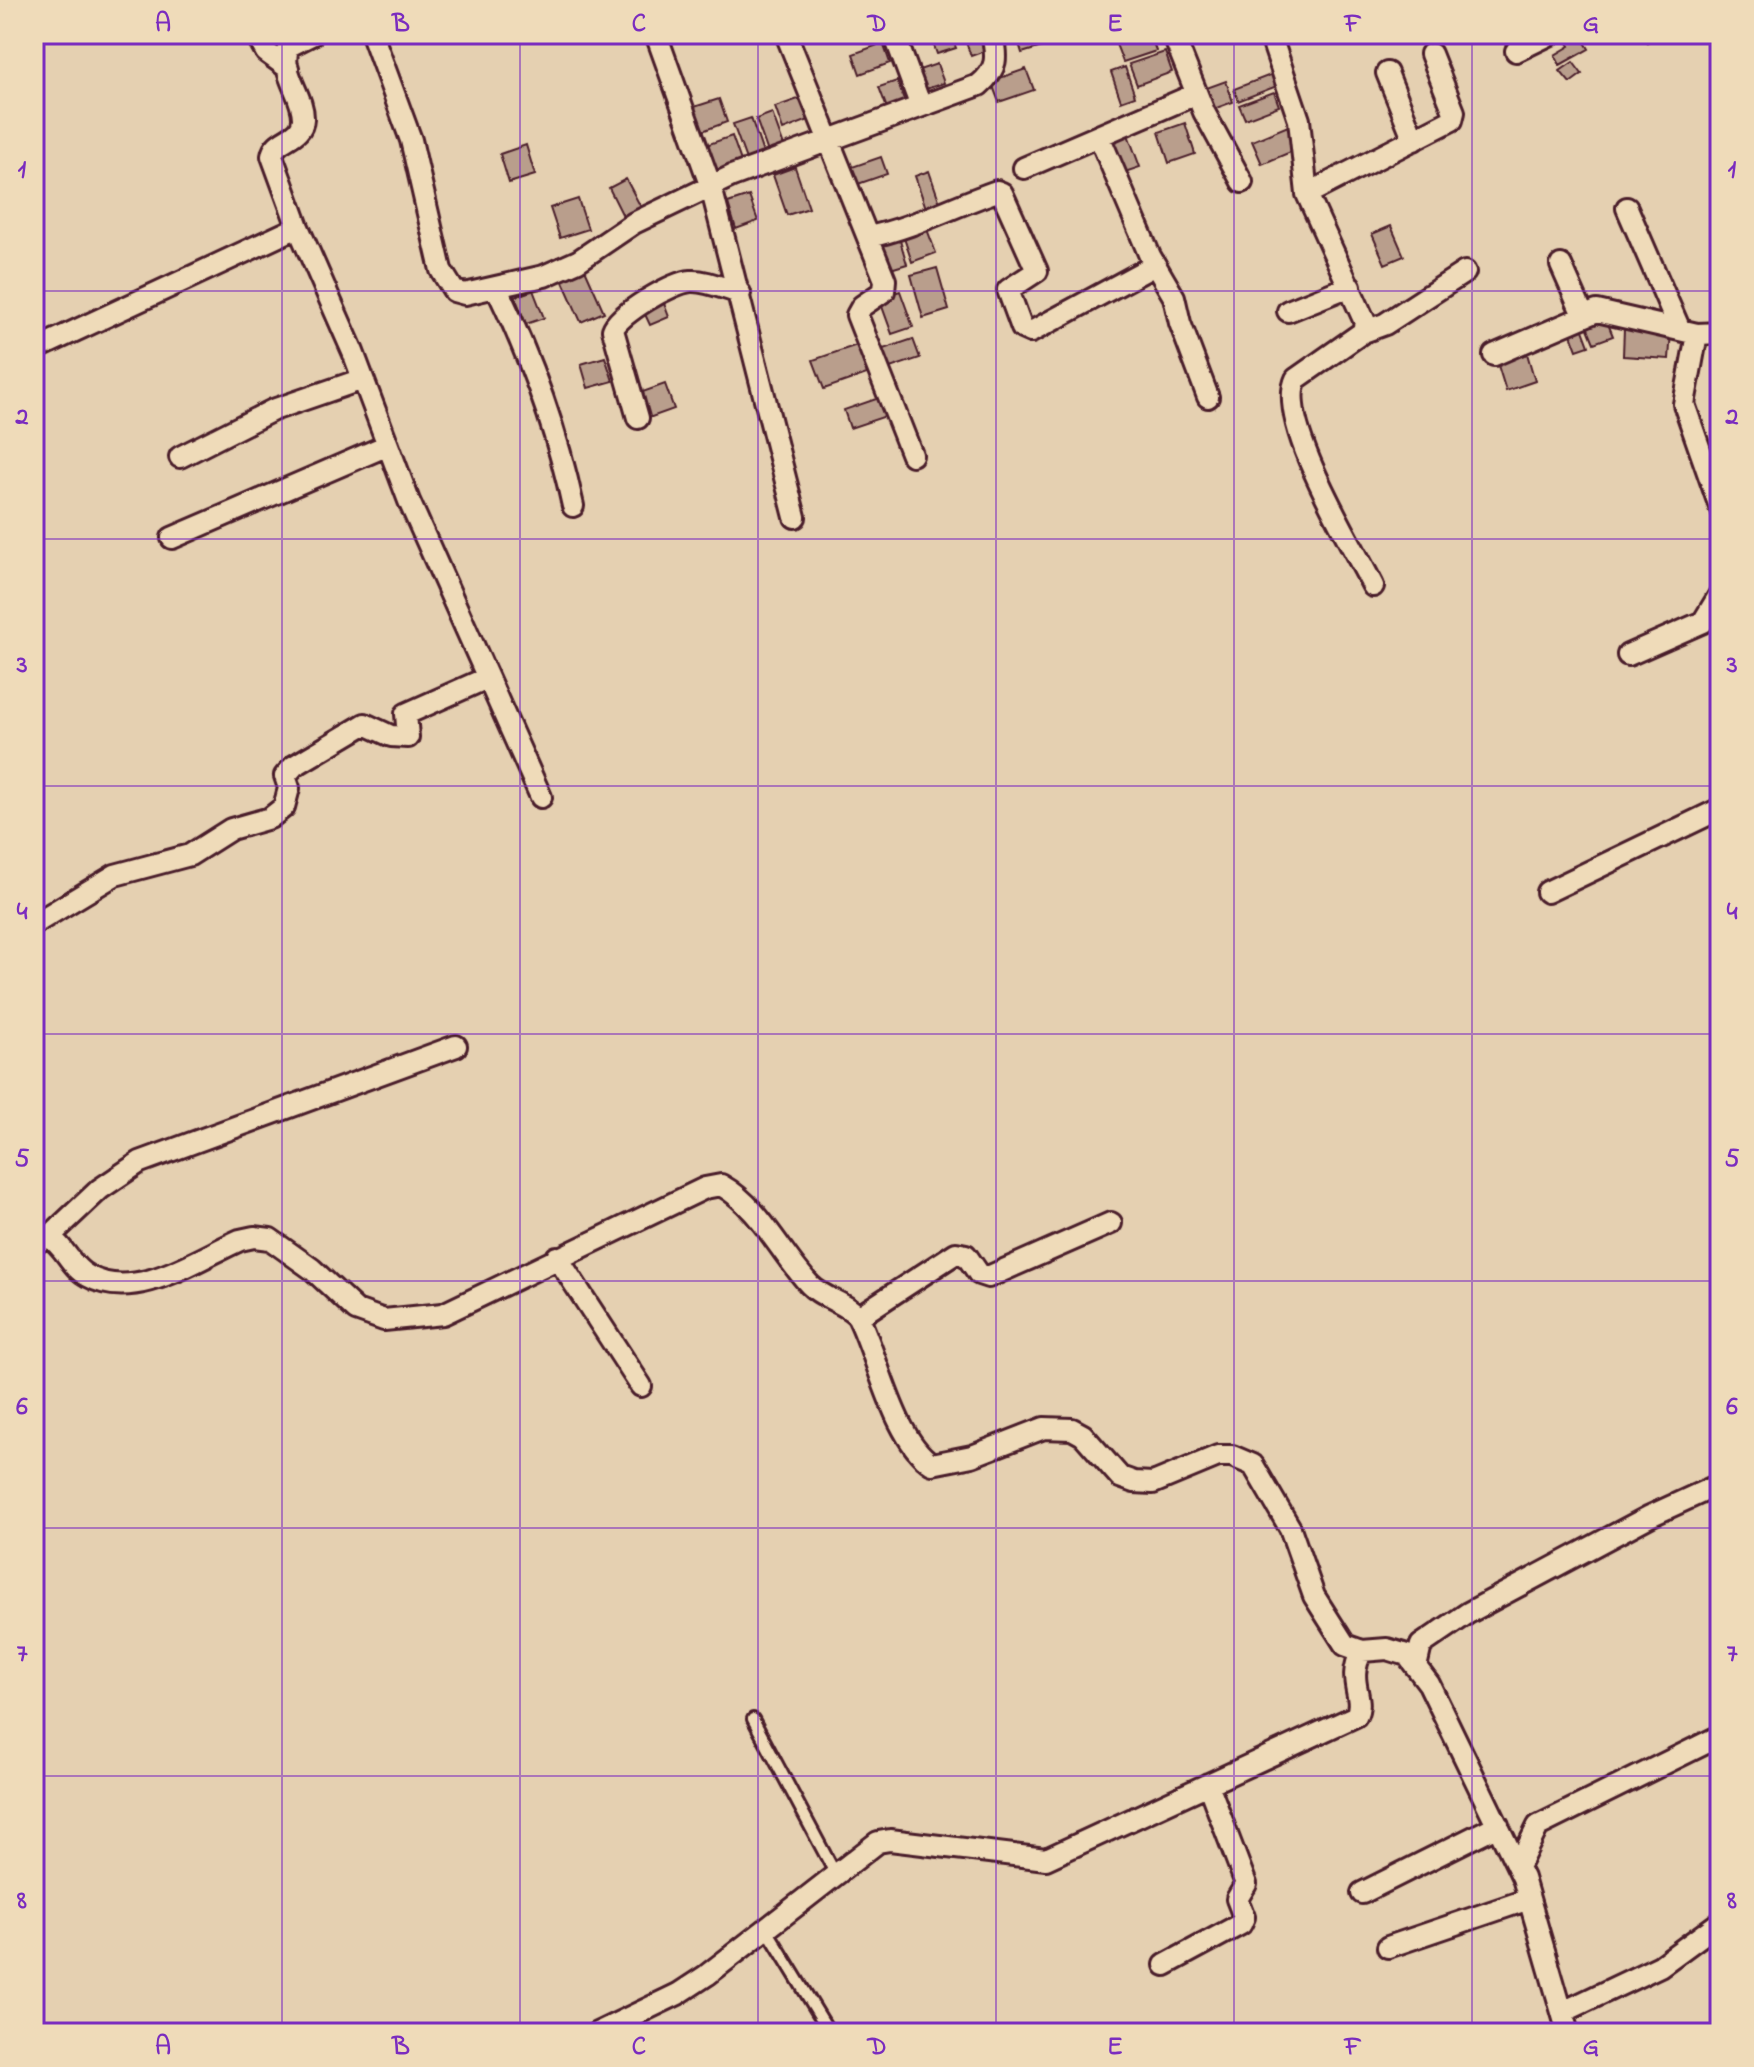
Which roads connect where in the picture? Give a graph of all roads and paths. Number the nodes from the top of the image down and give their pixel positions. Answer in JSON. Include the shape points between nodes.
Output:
{"nodes":[{"id":1,"x":256,"y":34,"type":"edge"},
{"id":2,"x":313,"y":34,"type":"edge"},
{"id":3,"x":372,"y":34,"type":"edge"},
{"id":4,"x":656,"y":34,"type":"edge"},
{"id":5,"x":786,"y":34,"type":"edge"},
{"id":6,"x":894,"y":34,"type":"edge"},
{"id":7,"x":992,"y":34,"type":"edge"},
{"id":8,"x":1173,"y":34,"type":"edge"},
{"id":9,"x":1270,"y":34,"type":"edge"},
{"id":10,"x":1551,"y":34,"type":"edge"},
{"id":11,"x":1516,"y":51,"type":"dead end"},
{"id":12,"x":1431,"y":54,"type":"dead end"},
{"id":13,"x":288,"y":68,"type":"junction"},
{"id":14,"x":1387,"y":73,"type":"dead end"},
{"id":15,"x":1196,"y":94,"type":"junction"},
{"id":16,"x":920,"y":104,"type":"junction"},
{"id":17,"x":1099,"y":136,"type":"junction"},
{"id":18,"x":830,"y":138,"type":"junction"},
{"id":19,"x":1414,"y":140,"type":"junction"},
{"id":20,"x":1024,"y":168,"type":"dead end"},
{"id":21,"x":1242,"y":182,"type":"dead end"},
{"id":22,"x":711,"y":187,"type":"junction"},
{"id":23,"x":1307,"y":194,"type":"junction"},
{"id":24,"x":1627,"y":208,"type":"dead end"},
{"id":25,"x":298,"y":227,"type":"junction"},
{"id":26,"x":868,"y":237,"type":"junction"},
{"id":27,"x":1155,"y":265,"type":"junction"},
{"id":28,"x":1561,"y":265,"type":"dead end"},
{"id":29,"x":1465,"y":272,"type":"dead end"},
{"id":30,"x":1350,"y":286,"type":"junction"},
{"id":31,"x":496,"y":287,"type":"junction"},
{"id":32,"x":740,"y":293,"type":"junction"},
{"id":33,"x":1288,"y":311,"type":"dead end"},
{"id":34,"x":1583,"y":315,"type":"junction"},
{"id":35,"x":1363,"y":332,"type":"junction"},
{"id":36,"x":1688,"y":332,"type":"junction"},
{"id":37,"x":1720,"y":333,"type":"edge"},
{"id":38,"x":34,"y":350,"type":"edge"},
{"id":39,"x":1494,"y":355,"type":"dead end"},
{"id":40,"x":363,"y":379,"type":"junction"},
{"id":41,"x":1208,"y":397,"type":"dead end"},
{"id":42,"x":638,"y":418,"type":"dead end"},
{"id":43,"x":388,"y":445,"type":"junction"},
{"id":44,"x":912,"y":455,"type":"dead end"},
{"id":45,"x":180,"y":457,"type":"dead end"},
{"id":46,"x":573,"y":506,"type":"dead end"},
{"id":47,"x":1720,"y":507,"type":"edge"},
{"id":48,"x":795,"y":517,"type":"dead end"},
{"id":49,"x":172,"y":538,"type":"dead end"},
{"id":50,"x":1373,"y":586,"type":"dead end"},
{"id":51,"x":1720,"y":594,"type":"edge"},
{"id":52,"x":1628,"y":655,"type":"dead end"},
{"id":53,"x":487,"y":678,"type":"junction"},
{"id":54,"x":541,"y":797,"type":"dead end"},
{"id":55,"x":1720,"y":809,"type":"edge"},
{"id":56,"x":1547,"y":892,"type":"dead end"},
{"id":57,"x":34,"y":924,"type":"edge"},
{"id":58,"x":456,"y":1046,"type":"dead end"},
{"id":59,"x":1111,"y":1223,"type":"dead end"},
{"id":60,"x":41,"y":1240,"type":"edge"},
{"id":61,"x":557,"y":1257,"type":"junction"},
{"id":62,"x":858,"y":1317,"type":"junction"},
{"id":63,"x":641,"y":1386,"type":"dead end"},
{"id":64,"x":1720,"y":1484,"type":"edge"},
{"id":65,"x":1362,"y":1651,"type":"junction"},
{"id":66,"x":1416,"y":1667,"type":"junction"},
{"id":67,"x":753,"y":1719,"type":"dead end"},
{"id":68,"x":1720,"y":1736,"type":"edge"},
{"id":69,"x":1208,"y":1784,"type":"junction"},
{"id":70,"x":1498,"y":1825,"type":"junction"},
{"id":71,"x":1518,"y":1867,"type":"junction"},
{"id":72,"x":835,"y":1873,"type":"junction"},
{"id":73,"x":1362,"y":1893,"type":"dead end"},
{"id":74,"x":1529,"y":1899,"type":"junction"},
{"id":75,"x":1720,"y":1922,"type":"edge"},
{"id":76,"x":766,"y":1928,"type":"junction"},
{"id":77,"x":1388,"y":1947,"type":"dead end"},
{"id":78,"x":1165,"y":1965,"type":"dead end"},
{"id":79,"x":1563,"y":2012,"type":"junction"},
{"id":80,"x":597,"y":2033,"type":"edge"},
{"id":81,"x":830,"y":2033,"type":"edge"},
{"id":82,"x":1568,"y":2033,"type":"edge"}],
"edges":[{"from":1,"to":13,"type":"street","via":[[266,52]]},
{"from":2,"to":13,"type":"street","via":[[289,46]]},
{"from":3,"to":31,"type":"street","via":[[411,140],[446,284],[465,294]]},
{"from":4,"to":22,"type":"street"},
{"from":5,"to":18,"type":"street"},
{"from":6,"to":16,"type":"street"},
{"from":7,"to":16,"type":"street","via":[[997,57],[992,74],[979,85]]},
{"from":8,"to":15,"type":"street"},
{"from":9,"to":23,"type":"street","via":[[1299,120]]},
{"from":10,"to":11,"type":"street"},
{"from":12,"to":19,"type":"street","via":[[1454,116]]},
{"from":13,"to":25,"type":"street","via":[[302,125],[279,142],[272,156]]},
{"from":14,"to":19,"type":"street"},
{"from":15,"to":17,"type":"street"},
{"from":15,"to":21,"type":"street"},
{"from":16,"to":18,"type":"street"},
{"from":17,"to":20,"type":"street"},
{"from":17,"to":27,"type":"street"},
{"from":18,"to":22,"type":"street"},
{"from":18,"to":26,"type":"street"},
{"from":19,"to":23,"type":"street"},
{"from":22,"to":31,"type":"street","via":[[634,223],[578,261],[544,276]]},
{"from":22,"to":32,"type":"street"},
{"from":23,"to":30,"type":"street"},
{"from":24,"to":36,"type":"street"},
{"from":25,"to":38,"type":"street"},
{"from":25,"to":40,"type":"street"},
{"from":26,"to":27,"type":"street","via":[[1002,193],[1037,271],[1008,290],[1022,328],[1031,332]]},
{"from":26,"to":44,"type":"street","via":[[886,285],[857,315]]},
{"from":27,"to":41,"type":"street","via":[[1174,297]]},
{"from":28,"to":34,"type":"street"},
{"from":29,"to":35,"type":"street","via":[[1385,324]]},
{"from":30,"to":33,"type":"street"},
{"from":30,"to":35,"type":"street","via":[[1362,312]]},
{"from":31,"to":46,"type":"street","via":[[522,341]]},
{"from":32,"to":42,"type":"street","via":[[685,282],[645,301],[616,323],[613,330]]},
{"from":32,"to":48,"type":"street"},
{"from":34,"to":36,"type":"street","via":[[1610,311]]},
{"from":34,"to":39,"type":"street"},
{"from":35,"to":50,"type":"street","via":[[1296,379],[1290,391],[1295,431]]},
{"from":36,"to":37,"type":"street"},
{"from":36,"to":47,"type":"street","via":[[1684,404]]},
{"from":40,"to":43,"type":"street"},
{"from":40,"to":45,"type":"street","via":[[255,418]]},
{"from":43,"to":49,"type":"street"},
{"from":43,"to":53,"type":"street"},
{"from":51,"to":52,"type":"street","via":[[1703,622]]},
{"from":53,"to":54,"type":"street"},
{"from":53,"to":57,"type":"street","via":[[406,714],[408,737],[365,724],[294,766],[285,776],[289,788],[284,807],[270,818],[231,829],[190,855],[115,875]]},
{"from":55,"to":56,"type":"street"},
{"from":58,"to":60,"type":"street","via":[[140,1162]]},
{"from":59,"to":62,"type":"street","via":[[988,1277],[979,1274],[966,1255],[956,1253]]},
{"from":60,"to":61,"type":"street","via":[[58,1242],[88,1277],[141,1284],[240,1240],[270,1239],[356,1310],[384,1320],[443,1314]]},
{"from":61,"to":62,"type":"street","via":[[721,1185],[753,1213],[814,1289]]},
{"from":61,"to":63,"type":"street"},
{"from":62,"to":65,"type":"street","via":[[909,1441],[916,1454],[932,1464],[972,1456],[1044,1428],[1083,1435],[1120,1477],[1134,1482],[1153,1483],[1218,1456],[1253,1465],[1290,1528],[1314,1596],[1345,1645]]},
{"from":64,"to":66,"type":"street","via":[[1468,1613],[1421,1645]]},
{"from":65,"to":66,"type":"street","via":[[1387,1649],[1407,1655]]},
{"from":65,"to":69,"type":"street","via":[[1353,1670],[1356,1716]]},
{"from":66,"to":70,"type":"street"},
{"from":67,"to":72,"type":"lane"},
{"from":68,"to":71,"type":"street","via":[[1538,1826]]},
{"from":69,"to":72,"type":"street","via":[[1046,1859],[890,1840],[870,1846]]},
{"from":69,"to":78,"type":"street","via":[[1246,1884],[1237,1899],[1244,1917],[1241,1924]]},
{"from":70,"to":71,"type":"street"},
{"from":70,"to":73,"type":"street"},
{"from":71,"to":74,"type":"street"},
{"from":72,"to":76,"type":"street"},
{"from":74,"to":77,"type":"street"},
{"from":74,"to":79,"type":"street"},
{"from":75,"to":79,"type":"street","via":[[1660,1966]]},
{"from":76,"to":80,"type":"street","via":[[691,1986]]},
{"from":76,"to":81,"type":"lane"},
{"from":79,"to":82,"type":"street"}]}
